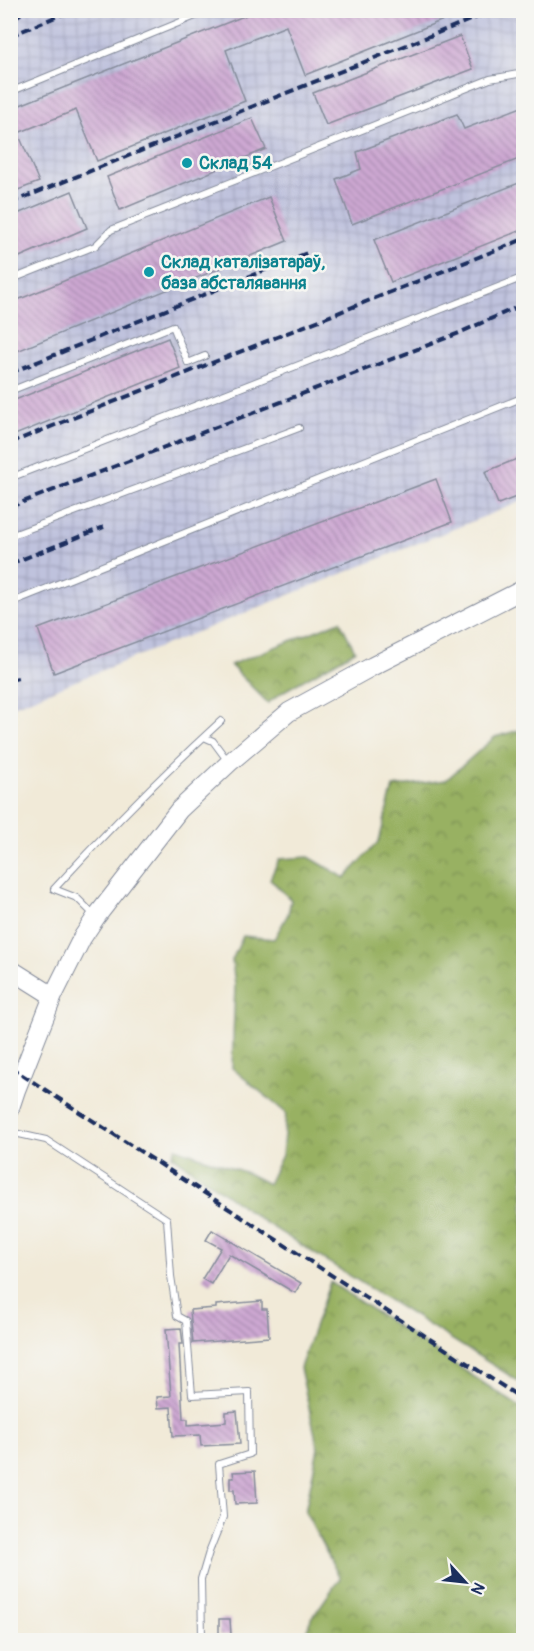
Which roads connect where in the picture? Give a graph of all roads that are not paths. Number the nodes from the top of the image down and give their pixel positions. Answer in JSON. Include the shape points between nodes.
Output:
{"nodes":[{"id":1,"x":210,"y":10,"type":"edge"},
{"id":2,"x":524,"y":73,"type":"edge"},
{"id":3,"x":10,"y":92,"type":"edge"},
{"id":4,"x":524,"y":277,"type":"edge"},
{"id":5,"x":10,"y":280,"type":"edge"},
{"id":6,"x":205,"y":356,"type":"dead end"},
{"id":7,"x":10,"y":391,"type":"edge"},
{"id":8,"x":524,"y":397,"type":"edge"},
{"id":9,"x":299,"y":428,"type":"dead end"},
{"id":10,"x":10,"y":478,"type":"edge"},
{"id":11,"x":10,"y":536,"type":"edge"},
{"id":12,"x":524,"y":589,"type":"edge"},
{"id":13,"x":10,"y":603,"type":"edge"},
{"id":14,"x":221,"y":721,"type":"dead end"},
{"id":15,"x":204,"y":737,"type":"junction"},
{"id":16,"x":229,"y":763,"type":"junction"},
{"id":17,"x":96,"y":917,"type":"junction"},
{"id":18,"x":10,"y":969,"type":"edge"},
{"id":19,"x":53,"y":996,"type":"junction"},
{"id":20,"x":13,"y":1089,"type":"edge"},
{"id":21,"x":10,"y":1108,"type":"edge"},
{"id":22,"x":10,"y":1132,"type":"edge"},
{"id":23,"x":202,"y":1638,"type":"dead end"}],
"edges":[{"from":1,"to":3,"type":"lane"},
{"from":2,"to":5,"type":"lane","via":[[490,79],[111,230],[95,246]]},
{"from":4,"to":10,"type":"lane"},
{"from":6,"to":7,"type":"lane","via":[[188,363],[174,326]]},
{"from":8,"to":13,"type":"lane"},
{"from":9,"to":11,"type":"lane"},
{"from":12,"to":16,"type":"street","via":[[289,712]]},
{"from":14,"to":15,"type":"lane"},
{"from":15,"to":16,"type":"lane","via":[[213,741]]},
{"from":15,"to":17,"type":"lane","via":[[54,889],[77,898]]},
{"from":16,"to":17,"type":"street","via":[[179,810]]},
{"from":17,"to":19,"type":"street"},
{"from":18,"to":19,"type":"street"},
{"from":19,"to":20,"type":"street"},
{"from":20,"to":21,"type":"street"},
{"from":22,"to":23,"type":"lane","via":[[46,1140],[167,1219],[177,1316],[186,1321],[192,1395],[249,1392],[250,1454],[219,1464],[224,1517],[201,1579]]}]}
